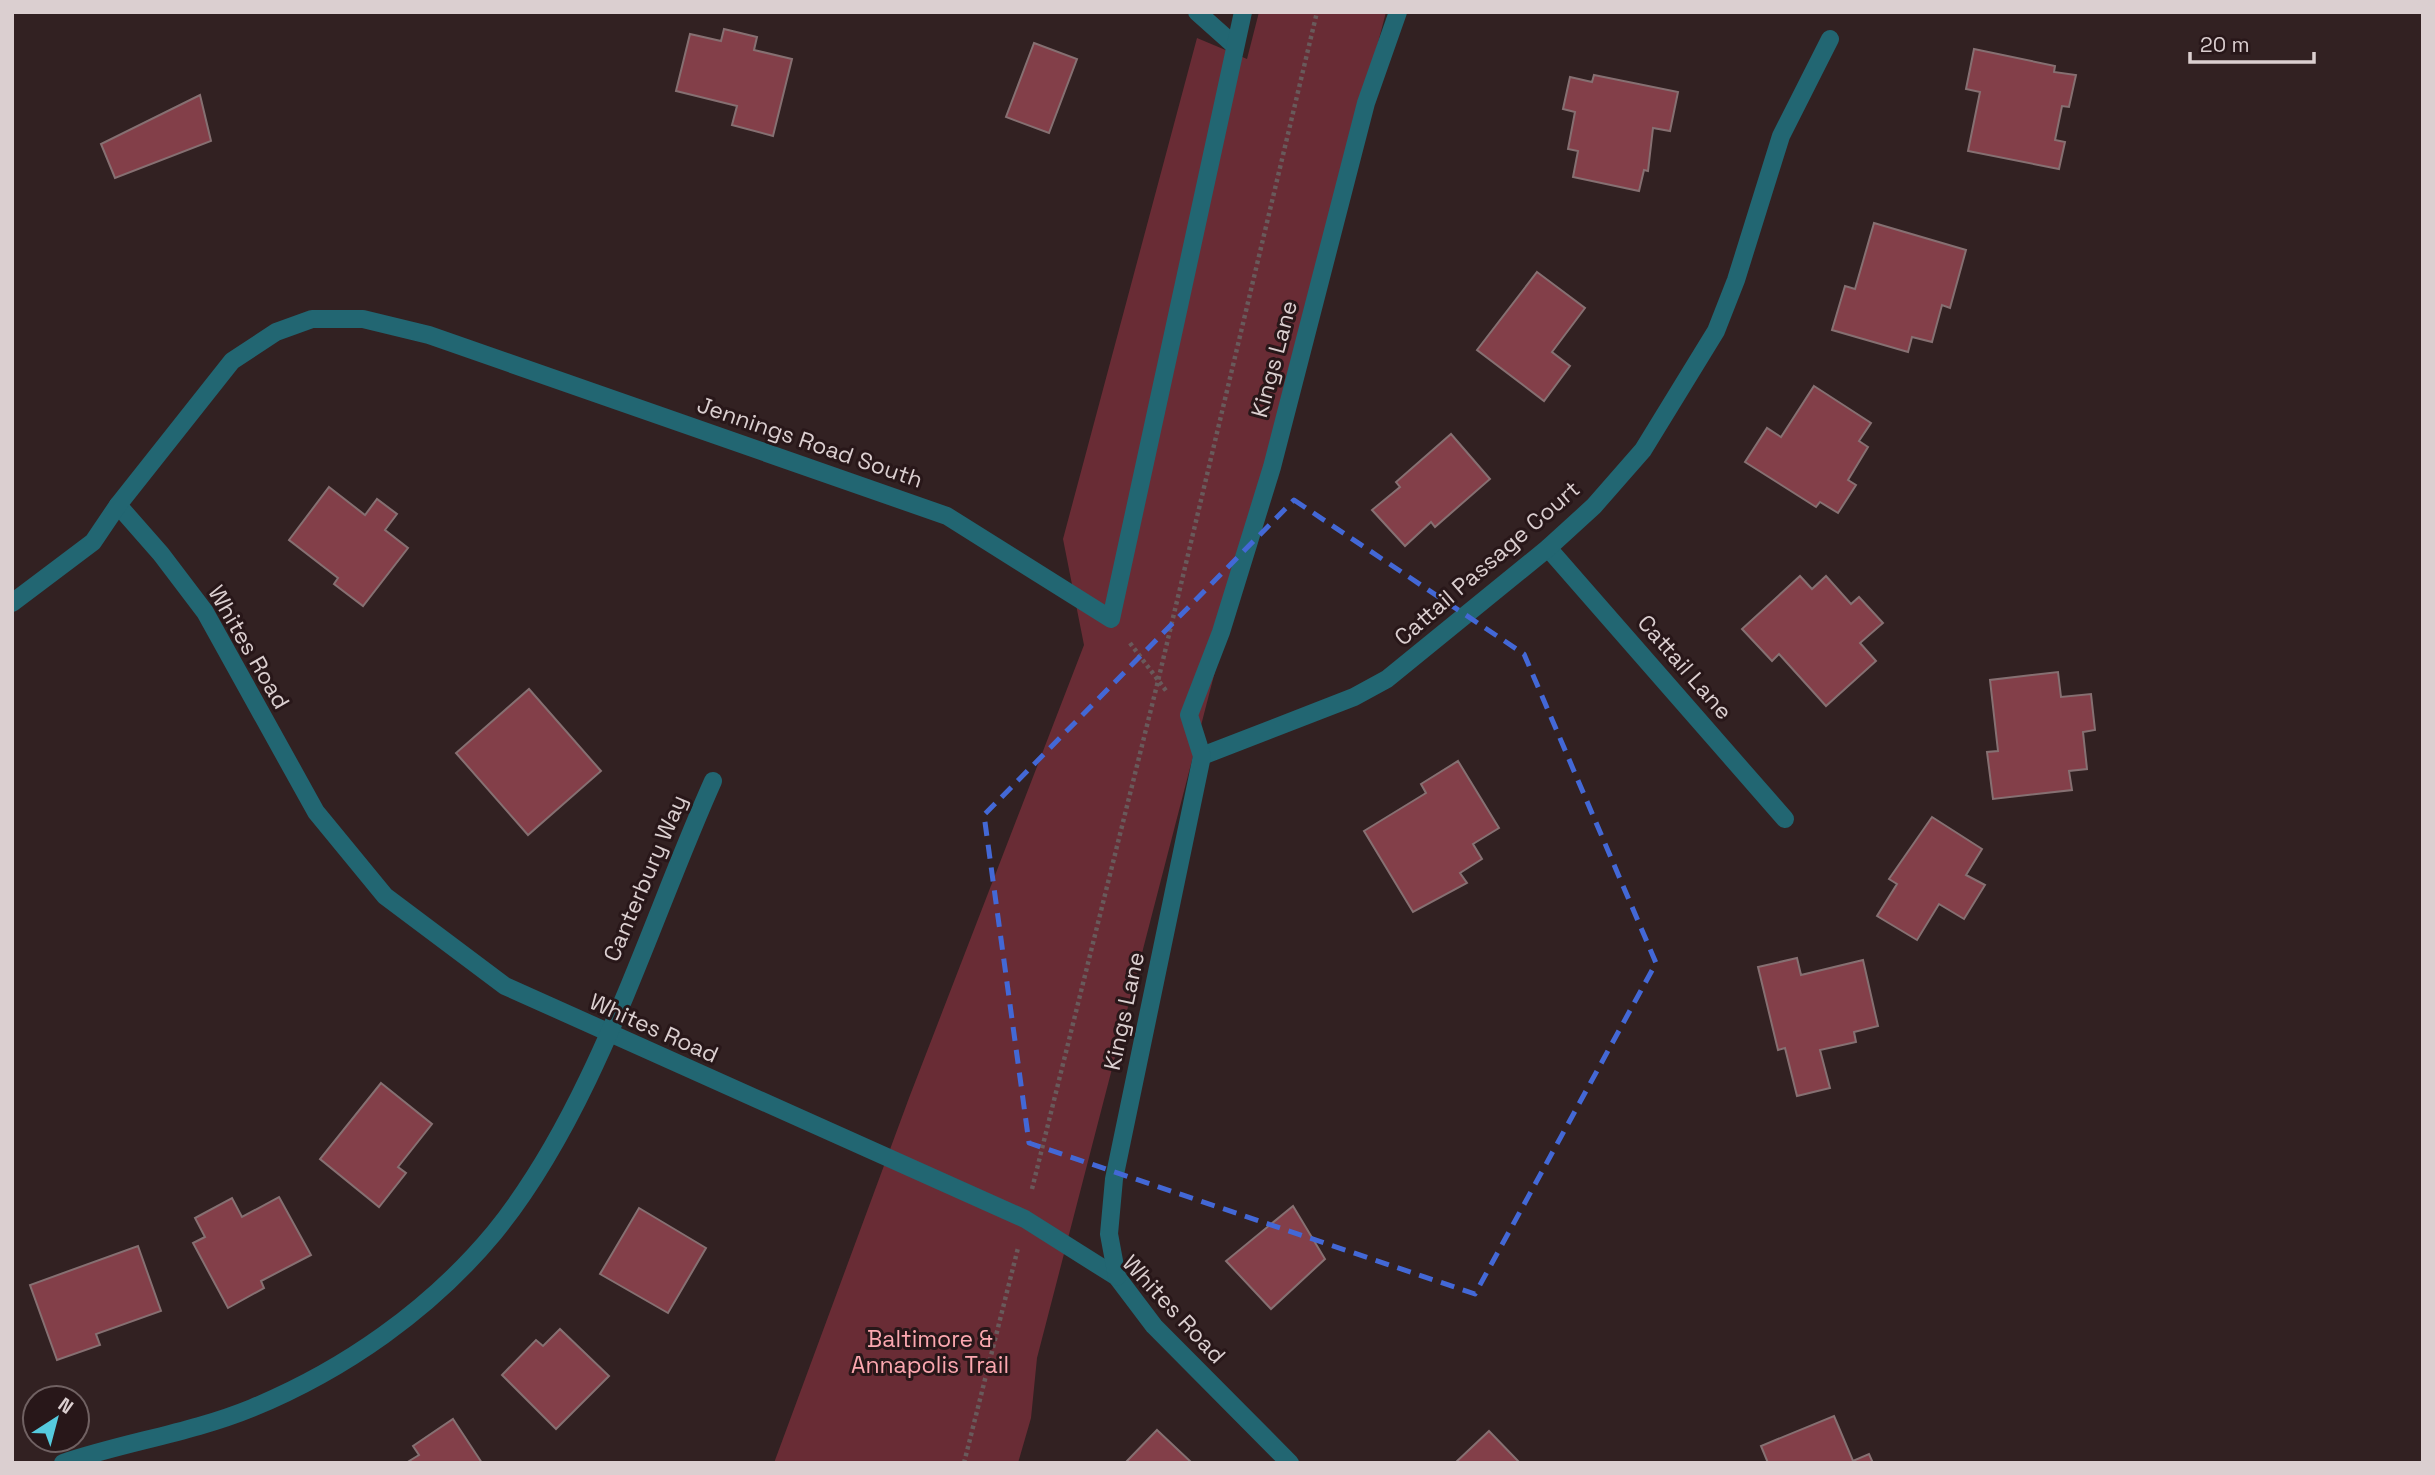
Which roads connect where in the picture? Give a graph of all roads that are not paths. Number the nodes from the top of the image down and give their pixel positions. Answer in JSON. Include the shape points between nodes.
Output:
{"nodes":[{"id":1,"x":1196,"y":12,"type":"edge"},
{"id":2,"x":1243,"y":12,"type":"edge"},
{"id":3,"x":1398,"y":12,"type":"edge"},
{"id":4,"x":1830,"y":39,"type":"dead end"},
{"id":5,"x":1234,"y":45,"type":"junction"},
{"id":6,"x":118,"y":505,"type":"junction"},
{"id":7,"x":1548,"y":548,"type":"junction"},
{"id":8,"x":12,"y":603,"type":"edge"},
{"id":9,"x":1202,"y":756,"type":"junction"},
{"id":10,"x":713,"y":781,"type":"dead end"},
{"id":11,"x":1785,"y":819,"type":"dead end"},
{"id":12,"x":607,"y":1034,"type":"junction"},
{"id":13,"x":1117,"y":1278,"type":"junction"},
{"id":14,"x":63,"y":1463,"type":"edge"},
{"id":15,"x":1290,"y":1463,"type":"edge"}],
"edges":[{"from":1,"to":5,"type":"street"},
{"from":2,"to":5,"type":"street"},
{"from":3,"to":9,"type":"street","name":"Kings Lane","via":[[1366,103],[1272,467],[1221,632],[1189,715]]},
{"from":4,"to":7,"type":"street","name":"Cattail Passage Court","via":[[1781,136],[1716,331],[1643,450],[1594,506]]},
{"from":5,"to":6,"type":"street","name":"Jennings Road South","via":[[1219,132],[1111,619],[947,516],[429,335],[363,319],[312,320],[276,332],[232,361]]},
{"from":6,"to":8,"type":"street","name":"Jennings Road South","via":[[93,542]]},
{"from":6,"to":12,"type":"street","name":"Whites Road","via":[[205,612],[316,812],[385,896],[505,986]]},
{"from":7,"to":9,"type":"street","name":"Cattail Passage Court","via":[[1387,679],[1354,697]]},
{"from":7,"to":11,"type":"street","name":"Cattail Lane"},
{"from":9,"to":13,"type":"street","name":"Kings Lane","via":[[1114,1179],[1110,1234]]},
{"from":10,"to":12,"type":"street","name":"Canterbury Way"},
{"from":12,"to":13,"type":"street","name":"Whites Road","via":[[1025,1219]]},
{"from":12,"to":14,"type":"street","name":"Canterbury Way","via":[[569,1116],[495,1231],[440,1289],[378,1340],[294,1389],[241,1413]]},
{"from":13,"to":15,"type":"street","name":"Whites Road","via":[[1154,1326]]}]}
